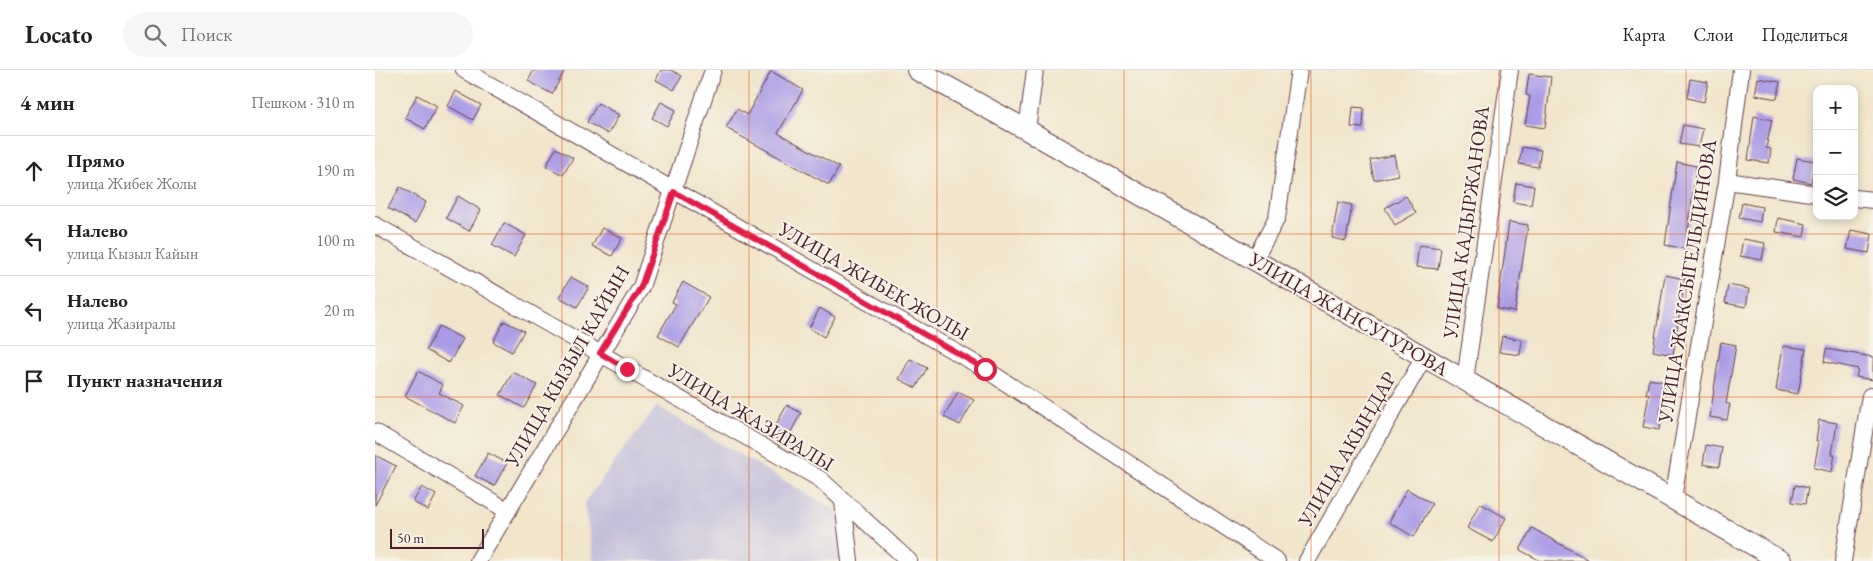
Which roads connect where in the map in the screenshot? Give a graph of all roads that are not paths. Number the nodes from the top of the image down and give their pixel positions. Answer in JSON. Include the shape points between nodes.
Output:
{"nodes":[{"id":1,"x":464,"y":70,"type":"edge"},
{"id":2,"x":713,"y":70,"type":"edge"},
{"id":3,"x":917,"y":70,"type":"edge"},
{"id":4,"x":1035,"y":70,"type":"edge"},
{"id":5,"x":1299,"y":70,"type":"edge"},
{"id":6,"x":1510,"y":70,"type":"edge"},
{"id":7,"x":1741,"y":70,"type":"edge"},
{"id":8,"x":1027,"y":130,"type":"junction"},
{"id":9,"x":1727,"y":181,"type":"junction"},
{"id":10,"x":674,"y":192,"type":"junction"},
{"id":11,"x":1813,"y":193,"type":"edge"},
{"id":12,"x":1858,"y":198,"type":"edge"},
{"id":13,"x":1873,"y":200,"type":"edge"},
{"id":14,"x":375,"y":225,"type":"edge"},
{"id":15,"x":1254,"y":260,"type":"junction"},
{"id":16,"x":600,"y":353,"type":"junction"},
{"id":17,"x":1424,"y":357,"type":"junction"},
{"id":18,"x":1465,"y":380,"type":"junction"},
{"id":19,"x":1869,"y":396,"type":"dead end"},
{"id":20,"x":375,"y":432,"type":"edge"},
{"id":21,"x":1673,"y":499,"type":"junction"},
{"id":22,"x":843,"y":502,"type":"junction"},
{"id":23,"x":508,"y":510,"type":"junction"},
{"id":24,"x":478,"y":561,"type":"edge"},
{"id":25,"x":850,"y":561,"type":"edge"},
{"id":26,"x":909,"y":561,"type":"edge"},
{"id":27,"x":1277,"y":561,"type":"edge"},
{"id":28,"x":1307,"y":561,"type":"edge"},
{"id":29,"x":1781,"y":561,"type":"edge"},
{"id":30,"x":1843,"y":561,"type":"edge"}],
"edges":[{"from":1,"to":10,"type":"street","name":"УЛИЦА ЖИБЕК ЖОЛЫ"},
{"from":2,"to":10,"type":"street","name":"УЛИЦА КЫЗЫЛ КАЙЫН"},
{"from":3,"to":8,"type":"main road","name":"УЛИЦА ЖАНСУГУРОВА"},
{"from":4,"to":8,"type":"street"},
{"from":5,"to":15,"type":"street","via":[[1277,218]]},
{"from":6,"to":18,"type":"street","name":"УЛИЦА КАДЫРЖАНОВА"},
{"from":7,"to":9,"type":"street","name":"УЛИЦА ЖАКСЫГЕЛЬДИНОВА"},
{"from":8,"to":15,"type":"main road","name":"УЛИЦА ЖАНСУГУРОВА"},
{"from":9,"to":11,"type":"street"},
{"from":9,"to":21,"type":"street","name":"УЛИЦА ЖАКСЫГЕЛЬДИНОВА"},
{"from":10,"to":16,"type":"street","name":"УЛИЦА КЫЗЫЛ КАЙЫН","via":[[641,287]]},
{"from":10,"to":27,"type":"street","name":"УЛИЦА ЖИБЕК ЖОЛЫ","via":[[985,369]]},
{"from":12,"to":13,"type":"street"},
{"from":14,"to":16,"type":"street","name":"УЛИЦА ЖАЗИРАЛЫ"},
{"from":15,"to":17,"type":"main road","name":"УЛИЦА ЖАНСУГУРОВА"},
{"from":16,"to":22,"type":"street","name":"УЛИЦА ЖАЗИРАЛЫ","via":[[820,479]]},
{"from":16,"to":23,"type":"street","name":"УЛИЦА КЫЗЫЛ КАЙЫН"},
{"from":17,"to":18,"type":"main road","name":"УЛИЦА ЖАНСУГУРОВА"},
{"from":17,"to":28,"type":"street","name":"УЛИЦА АКЫНДАР"},
{"from":18,"to":21,"type":"main road","name":"УЛИЦА ЖАНСУГУРОВА"},
{"from":19,"to":30,"type":"street"},
{"from":20,"to":23,"type":"street"},
{"from":21,"to":29,"type":"main road","name":"УЛИЦА ЖАНСУГУРОВА"},
{"from":22,"to":25,"type":"street"},
{"from":22,"to":26,"type":"street","name":"УЛИЦА ЖАЗИРАЛЫ"},
{"from":23,"to":24,"type":"street","name":"УЛИЦА КЫЗЫЛ КАЙЫН"}]}
